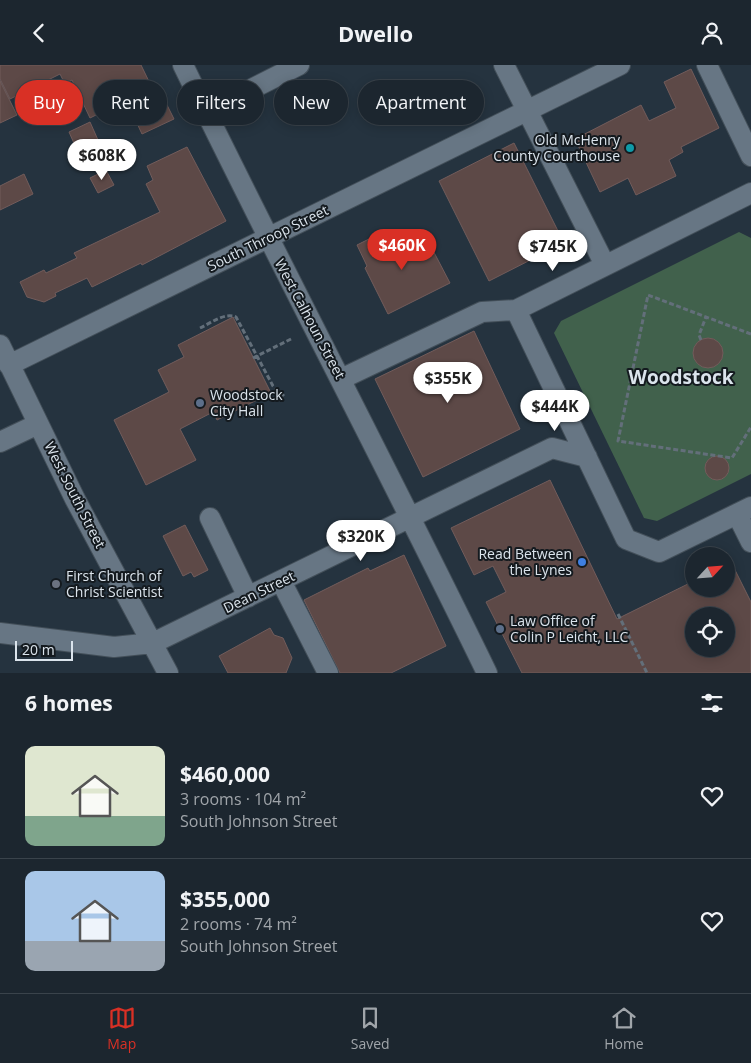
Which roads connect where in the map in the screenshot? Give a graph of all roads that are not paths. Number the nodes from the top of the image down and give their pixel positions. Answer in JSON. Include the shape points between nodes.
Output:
{"nodes":[{"id":1,"x":183,"y":65,"type":"edge"},
{"id":2,"x":298,"y":65,"type":"edge"},
{"id":3,"x":504,"y":65,"type":"edge"},
{"id":4,"x":620,"y":65,"type":"edge"},
{"id":5,"x":707,"y":65,"type":"edge"},
{"id":6,"x":190,"y":80,"type":"edge"},
{"id":7,"x":264,"y":82,"type":"edge"},
{"id":8,"x":527,"y":111,"type":"junction"},
{"id":9,"x":212,"y":125,"type":"edge"},
{"id":10,"x":751,"y":156,"type":"edge"},
{"id":11,"x":751,"y":193,"type":"edge"},
{"id":12,"x":267,"y":239,"type":"junction"},
{"id":13,"x":605,"y":265,"type":"junction"},
{"id":14,"x":516,"y":310,"type":"junction"},
{"id":15,"x":0,"y":345,"type":"edge"},
{"id":16,"x":9,"y":365,"type":"junction"},
{"id":17,"x":341,"y":379,"type":"junction"},
{"id":18,"x":564,"y":410,"type":"junction"},
{"id":19,"x":38,"y":424,"type":"junction"},
{"id":20,"x":0,"y":442,"type":"edge"},
{"id":21,"x":552,"y":448,"type":"junction"},
{"id":22,"x":587,"y":457,"type":"junction"},
{"id":23,"x":744,"y":511,"type":"edge"},
{"id":24,"x":210,"y":518,"type":"dead end"},
{"id":25,"x":412,"y":518,"type":"junction"},
{"id":26,"x":751,"y":542,"type":"edge"},
{"id":27,"x":281,"y":581,"type":"junction"},
{"id":28,"x":248,"y":597,"type":"junction"},
{"id":29,"x":0,"y":633,"type":"edge"},
{"id":30,"x":154,"y":643,"type":"junction"},
{"id":31,"x":168,"y":673,"type":"edge"},
{"id":32,"x":328,"y":673,"type":"edge"},
{"id":33,"x":487,"y":673,"type":"edge"}],
"edges":[{"from":1,"to":6,"type":"street","name":"West Calhoun Street"},
{"from":2,"to":7,"type":"street"},
{"from":3,"to":8,"type":"street"},
{"from":4,"to":8,"type":"street","name":"South Throop Street"},
{"from":5,"to":10,"type":"street"},
{"from":8,"to":12,"type":"street","name":"South Throop Street"},
{"from":8,"to":13,"type":"street"},
{"from":9,"to":12,"type":"street","name":"West Calhoun Street"},
{"from":11,"to":13,"type":"street"},
{"from":12,"to":16,"type":"street","name":"South Throop Street"},
{"from":12,"to":17,"type":"street","name":"West Calhoun Street"},
{"from":13,"to":14,"type":"street"},
{"from":14,"to":17,"type":"street","via":[[482,312]]},
{"from":14,"to":18,"type":"street"},
{"from":15,"to":16,"type":"street","name":"West South Street"},
{"from":16,"to":19,"type":"street","name":"West South Street"},
{"from":17,"to":25,"type":"street","name":"West Calhoun Street"},
{"from":18,"to":21,"type":"street"},
{"from":18,"to":22,"type":"street"},
{"from":19,"to":20,"type":"street"},
{"from":19,"to":30,"type":"street","name":"West South Street"},
{"from":21,"to":22,"type":"street"},
{"from":21,"to":25,"type":"street","name":"Dean Street"},
{"from":22,"to":23,"type":"street","via":[[626,539],[659,551]]},
{"from":23,"to":26,"type":"street"},
{"from":24,"to":28,"type":"street"},
{"from":25,"to":27,"type":"street","name":"Dean Street"},
{"from":25,"to":33,"type":"street","name":"West Calhoun Street"},
{"from":27,"to":28,"type":"street","name":"Dean Street"},
{"from":27,"to":32,"type":"street"},
{"from":28,"to":30,"type":"street","name":"Dean Street"},
{"from":29,"to":30,"type":"street","name":"Dean Street","via":[[114,647]]},
{"from":30,"to":31,"type":"street","name":"West South Street"}]}
